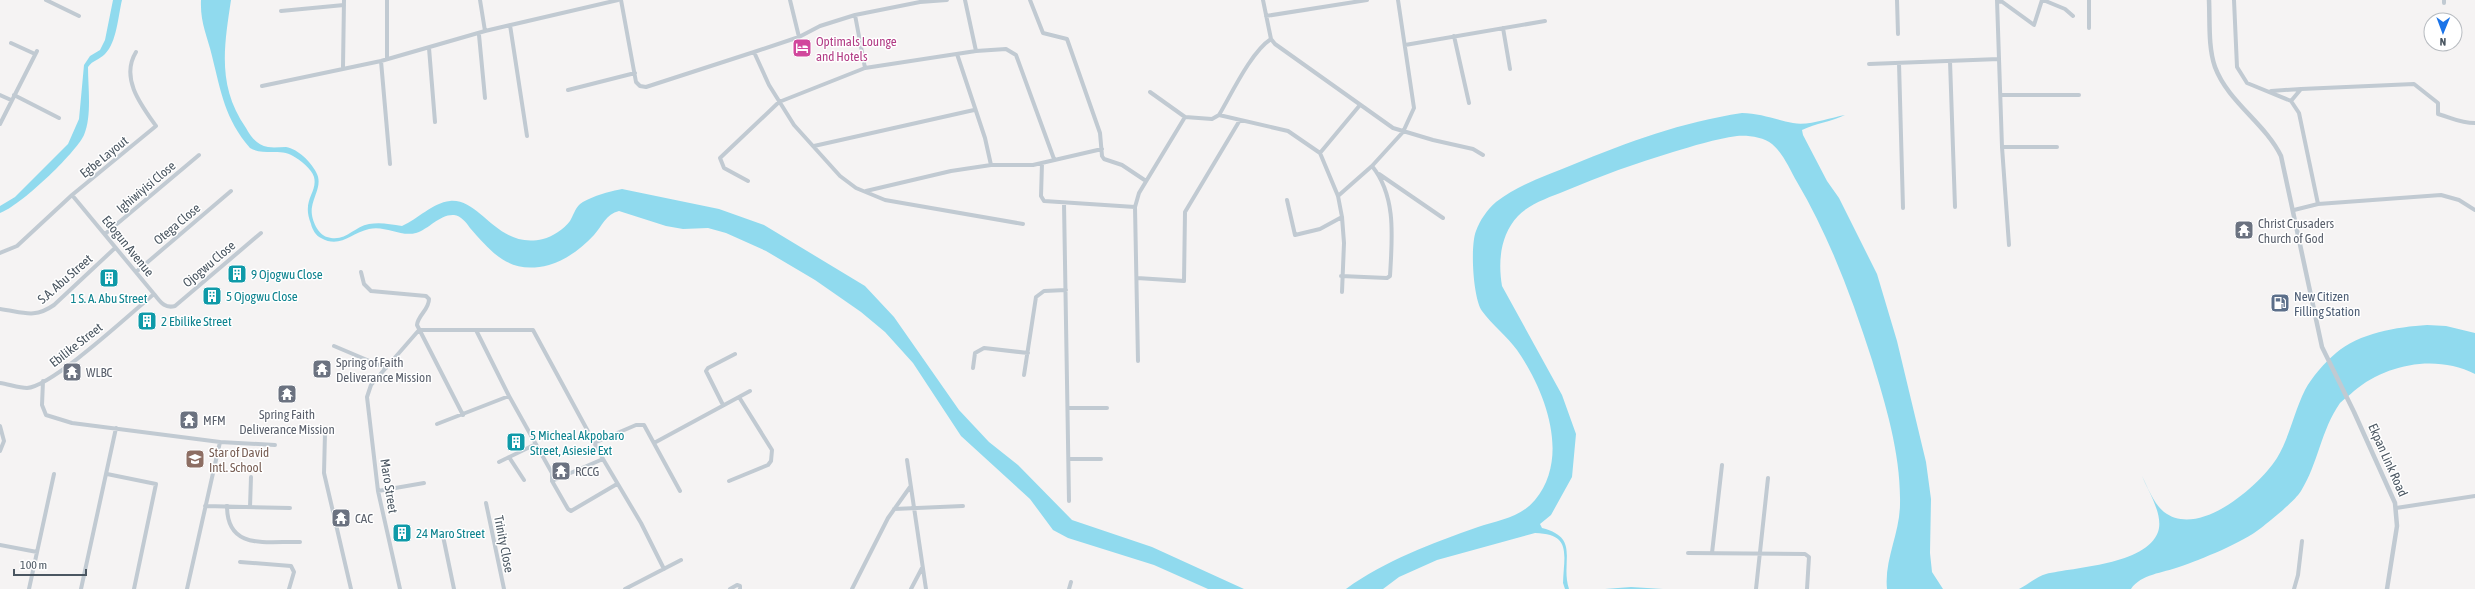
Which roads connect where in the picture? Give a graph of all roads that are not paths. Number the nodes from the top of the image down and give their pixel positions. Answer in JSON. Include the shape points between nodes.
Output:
{"nodes":[{"id":1,"x":46,"y":0,"type":"edge"},
{"id":2,"x":344,"y":0,"type":"edge"},
{"id":3,"x":387,"y":0,"type":"edge"},
{"id":4,"x":480,"y":0,"type":"edge"},
{"id":5,"x":620,"y":0,"type":"edge"},
{"id":6,"x":790,"y":0,"type":"edge"},
{"id":7,"x":947,"y":0,"type":"edge"},
{"id":8,"x":965,"y":0,"type":"edge"},
{"id":9,"x":1030,"y":0,"type":"edge"},
{"id":10,"x":1263,"y":0,"type":"edge"},
{"id":11,"x":1367,"y":0,"type":"edge"},
{"id":12,"x":1398,"y":0,"type":"edge"},
{"id":13,"x":1896,"y":0,"type":"edge"},
{"id":14,"x":2042,"y":0,"type":"edge"},
{"id":15,"x":2089,"y":0,"type":"edge"},
{"id":16,"x":2209,"y":0,"type":"edge"},
{"id":17,"x":2234,"y":0,"type":"edge"},
{"id":18,"x":920,"y":1,"type":"edge"},
{"id":19,"x":1998,"y":1,"type":"edge"},
{"id":20,"x":344,"y":5,"type":"junction"},
{"id":21,"x":281,"y":11,"type":"dead end"},
{"id":22,"x":79,"y":16,"type":"dead end"},
{"id":23,"x":854,"y":16,"type":"junction"},
{"id":24,"x":1266,"y":16,"type":"junction"},
{"id":25,"x":2073,"y":16,"type":"dead end"},
{"id":26,"x":1545,"y":21,"type":"dead end"},
{"id":27,"x":510,"y":25,"type":"junction"},
{"id":28,"x":1503,"y":28,"type":"junction"},
{"id":29,"x":2089,"y":28,"type":"dead end"},
{"id":30,"x":485,"y":31,"type":"junction"},
{"id":31,"x":1898,"y":34,"type":"dead end"},
{"id":32,"x":479,"y":35,"type":"junction"},
{"id":33,"x":1454,"y":36,"type":"junction"},
{"id":34,"x":799,"y":37,"type":"junction"},
{"id":35,"x":1271,"y":39,"type":"junction"},
{"id":36,"x":11,"y":43,"type":"dead end"},
{"id":37,"x":1405,"y":45,"type":"junction"},
{"id":38,"x":430,"y":48,"type":"junction"},
{"id":39,"x":976,"y":51,"type":"junction"},
{"id":40,"x":136,"y":52,"type":"dead end"},
{"id":41,"x":754,"y":52,"type":"junction"},
{"id":42,"x":957,"y":54,"type":"junction"},
{"id":43,"x":387,"y":58,"type":"junction"},
{"id":44,"x":1999,"y":59,"type":"junction"},
{"id":45,"x":381,"y":61,"type":"junction"},
{"id":46,"x":1950,"y":61,"type":"junction"},
{"id":47,"x":1899,"y":63,"type":"junction"},
{"id":48,"x":1869,"y":64,"type":"dead end"},
{"id":49,"x":343,"y":67,"type":"junction"},
{"id":50,"x":865,"y":68,"type":"junction"},
{"id":51,"x":1510,"y":69,"type":"dead end"},
{"id":52,"x":635,"y":73,"type":"junction"},
{"id":53,"x":262,"y":86,"type":"dead end"},
{"id":54,"x":2301,"y":89,"type":"junction"},
{"id":55,"x":568,"y":90,"type":"dead end"},
{"id":56,"x":2271,"y":91,"type":"junction"},
{"id":57,"x":1150,"y":92,"type":"dead end"},
{"id":58,"x":0,"y":95,"type":"edge"},
{"id":59,"x":14,"y":95,"type":"junction"},
{"id":60,"x":2001,"y":95,"type":"junction"},
{"id":61,"x":2079,"y":95,"type":"dead end"},
{"id":62,"x":485,"y":98,"type":"dead end"},
{"id":63,"x":11,"y":100,"type":"junction"},
{"id":64,"x":2291,"y":101,"type":"junction"},
{"id":65,"x":779,"y":102,"type":"junction"},
{"id":66,"x":1469,"y":103,"type":"dead end"},
{"id":67,"x":1360,"y":105,"type":"junction"},
{"id":68,"x":974,"y":110,"type":"junction"},
{"id":69,"x":1219,"y":115,"type":"junction"},
{"id":70,"x":1185,"y":117,"type":"junction"},
{"id":71,"x":59,"y":118,"type":"dead end"},
{"id":72,"x":1240,"y":120,"type":"junction"},
{"id":73,"x":436,"y":122,"type":"dead end"},
{"id":74,"x":2475,"y":123,"type":"edge"},
{"id":75,"x":0,"y":124,"type":"edge"},
{"id":76,"x":1404,"y":132,"type":"junction"},
{"id":77,"x":526,"y":136,"type":"dead end"},
{"id":78,"x":814,"y":146,"type":"junction"},
{"id":79,"x":2002,"y":147,"type":"junction"},
{"id":80,"x":2057,"y":147,"type":"dead end"},
{"id":81,"x":1102,"y":149,"type":"junction"},
{"id":82,"x":1320,"y":153,"type":"junction"},
{"id":83,"x":199,"y":155,"type":"dead end"},
{"id":84,"x":1482,"y":155,"type":"dead end"},
{"id":85,"x":1054,"y":159,"type":"junction"},
{"id":86,"x":1042,"y":163,"type":"junction"},
{"id":87,"x":390,"y":164,"type":"dead end"},
{"id":88,"x":991,"y":165,"type":"junction"},
{"id":89,"x":1372,"y":166,"type":"junction"},
{"id":90,"x":1378,"y":174,"type":"junction"},
{"id":91,"x":748,"y":181,"type":"dead end"},
{"id":92,"x":1146,"y":181,"type":"junction"},
{"id":93,"x":231,"y":191,"type":"dead end"},
{"id":94,"x":865,"y":192,"type":"junction"},
{"id":95,"x":72,"y":195,"type":"junction"},
{"id":96,"x":1338,"y":196,"type":"junction"},
{"id":97,"x":1287,"y":200,"type":"dead end"},
{"id":98,"x":1064,"y":203,"type":"junction"},
{"id":99,"x":2318,"y":204,"type":"junction"},
{"id":100,"x":1955,"y":207,"type":"dead end"},
{"id":101,"x":1134,"y":208,"type":"junction"},
{"id":102,"x":1903,"y":208,"type":"dead end"},
{"id":103,"x":2294,"y":210,"type":"junction"},
{"id":104,"x":2475,"y":210,"type":"edge"},
{"id":105,"x":1342,"y":217,"type":"junction"},
{"id":106,"x":1443,"y":218,"type":"dead end"},
{"id":107,"x":1023,"y":224,"type":"dead end"},
{"id":108,"x":261,"y":233,"type":"dead end"},
{"id":109,"x":105,"y":234,"type":"junction"},
{"id":110,"x":2009,"y":245,"type":"dead end"},
{"id":111,"x":115,"y":248,"type":"junction"},
{"id":112,"x":0,"y":253,"type":"edge"},
{"id":113,"x":136,"y":272,"type":"junction"},
{"id":114,"x":361,"y":272,"type":"dead end"},
{"id":115,"x":1341,"y":276,"type":"junction"},
{"id":116,"x":1137,"y":278,"type":"junction"},
{"id":117,"x":1066,"y":290,"type":"junction"},
{"id":118,"x":1342,"y":292,"type":"dead end"},
{"id":119,"x":154,"y":294,"type":"junction"},
{"id":120,"x":169,"y":307,"type":"joint"},
{"id":121,"x":0,"y":310,"type":"edge"},
{"id":122,"x":419,"y":330,"type":"junction"},
{"id":123,"x":476,"y":330,"type":"junction"},
{"id":124,"x":334,"y":346,"type":"dead end"},
{"id":125,"x":1028,"y":353,"type":"junction"},
{"id":126,"x":735,"y":354,"type":"dead end"},
{"id":127,"x":1138,"y":361,"type":"dead end"},
{"id":128,"x":386,"y":368,"type":"junction"},
{"id":129,"x":973,"y":368,"type":"dead end"},
{"id":130,"x":1024,"y":374,"type":"dead end"},
{"id":131,"x":43,"y":381,"type":"junction"},
{"id":132,"x":0,"y":383,"type":"edge"},
{"id":133,"x":750,"y":391,"type":"dead end"},
{"id":134,"x":510,"y":396,"type":"junction"},
{"id":135,"x":739,"y":397,"type":"junction"},
{"id":136,"x":723,"y":405,"type":"junction"},
{"id":137,"x":1069,"y":408,"type":"junction"},
{"id":138,"x":1107,"y":408,"type":"dead end"},
{"id":139,"x":463,"y":415,"type":"junction"},
{"id":140,"x":438,"y":424,"type":"dead end"},
{"id":141,"x":0,"y":426,"type":"edge"},
{"id":142,"x":116,"y":428,"type":"junction"},
{"id":143,"x":324,"y":433,"type":"dead end"},
{"id":144,"x":220,"y":442,"type":"junction"},
{"id":145,"x":594,"y":443,"type":"junction"},
{"id":146,"x":654,"y":443,"type":"junction"},
{"id":147,"x":536,"y":444,"type":"junction"},
{"id":148,"x":275,"y":445,"type":"dead end"},
{"id":149,"x":0,"y":451,"type":"edge"},
{"id":150,"x":509,"y":457,"type":"junction"},
{"id":151,"x":603,"y":459,"type":"junction"},
{"id":152,"x":1069,"y":459,"type":"junction"},
{"id":153,"x":907,"y":460,"type":"dead end"},
{"id":154,"x":1101,"y":460,"type":"dead end"},
{"id":155,"x":499,"y":462,"type":"dead end"},
{"id":156,"x":1722,"y":465,"type":"dead end"},
{"id":157,"x":54,"y":474,"type":"dead end"},
{"id":158,"x":107,"y":474,"type":"junction"},
{"id":159,"x":251,"y":478,"type":"dead end"},
{"id":160,"x":1768,"y":478,"type":"dead end"},
{"id":161,"x":524,"y":480,"type":"dead end"},
{"id":162,"x":552,"y":481,"type":"junction"},
{"id":163,"x":729,"y":481,"type":"dead end"},
{"id":164,"x":424,"y":483,"type":"dead end"},
{"id":165,"x":617,"y":484,"type":"junction"},
{"id":166,"x":910,"y":487,"type":"junction"},
{"id":167,"x":378,"y":491,"type":"junction"},
{"id":168,"x":680,"y":491,"type":"dead end"},
{"id":169,"x":2475,"y":496,"type":"edge"},
{"id":170,"x":1069,"y":501,"type":"dead end"},
{"id":171,"x":486,"y":503,"type":"dead end"},
{"id":172,"x":205,"y":506,"type":"junction"},
{"id":173,"x":226,"y":506,"type":"junction"},
{"id":174,"x":963,"y":506,"type":"dead end"},
{"id":175,"x":250,"y":507,"type":"junction"},
{"id":176,"x":913,"y":507,"type":"junction"},
{"id":177,"x":290,"y":508,"type":"dead end"},
{"id":178,"x":2396,"y":508,"type":"junction"},
{"id":179,"x":894,"y":509,"type":"junction"},
{"id":180,"x":443,"y":536,"type":"dead end"},
{"id":181,"x":2302,"y":541,"type":"dead end"},
{"id":182,"x":300,"y":542,"type":"dead end"},
{"id":183,"x":0,"y":545,"type":"edge"},
{"id":184,"x":37,"y":552,"type":"junction"},
{"id":185,"x":1688,"y":553,"type":"dead end"},
{"id":186,"x":1712,"y":553,"type":"junction"},
{"id":187,"x":1759,"y":553,"type":"junction"},
{"id":188,"x":681,"y":560,"type":"dead end"},
{"id":189,"x":240,"y":562,"type":"dead end"},
{"id":190,"x":922,"y":568,"type":"junction"},
{"id":191,"x":664,"y":569,"type":"junction"},
{"id":192,"x":1071,"y":582,"type":"dead end"},
{"id":193,"x":740,"y":588,"type":"edge"},
{"id":194,"x":29,"y":589,"type":"edge"},
{"id":195,"x":81,"y":589,"type":"edge"},
{"id":196,"x":134,"y":589,"type":"edge"},
{"id":197,"x":187,"y":589,"type":"edge"},
{"id":198,"x":290,"y":589,"type":"edge"},
{"id":199,"x":351,"y":589,"type":"edge"},
{"id":200,"x":400,"y":589,"type":"edge"},
{"id":201,"x":454,"y":589,"type":"edge"},
{"id":202,"x":504,"y":589,"type":"edge"},
{"id":203,"x":625,"y":589,"type":"edge"},
{"id":204,"x":730,"y":589,"type":"edge"},
{"id":205,"x":852,"y":589,"type":"edge"},
{"id":206,"x":911,"y":589,"type":"edge"},
{"id":207,"x":926,"y":589,"type":"edge"},
{"id":208,"x":1069,"y":589,"type":"edge"},
{"id":209,"x":1756,"y":589,"type":"edge"},
{"id":210,"x":1807,"y":589,"type":"edge"},
{"id":211,"x":2294,"y":589,"type":"edge"},
{"id":212,"x":2387,"y":589,"type":"edge"}],
"edges":[{"from":1,"to":22,"type":"street"},
{"from":2,"to":20,"type":"street"},
{"from":3,"to":43,"type":"street"},
{"from":4,"to":30,"type":"street"},
{"from":5,"to":27,"type":"street"},
{"from":5,"to":52,"type":"street"},
{"from":6,"to":34,"type":"street"},
{"from":7,"to":18,"type":"street"},
{"from":8,"to":39,"type":"street"},
{"from":9,"to":81,"type":"street","via":[[1043,33],[1067,39],[1100,133]]},
{"from":10,"to":24,"type":"street"},
{"from":11,"to":24,"type":"street"},
{"from":12,"to":37,"type":"street"},
{"from":13,"to":31,"type":"street"},
{"from":14,"to":19,"type":"street","via":[[2034,25]]},
{"from":14,"to":25,"type":"street","via":[[2065,9]]},
{"from":15,"to":29,"type":"street"},
{"from":16,"to":103,"type":"street","name":"Ekpan Link Road","via":[[2215,67],[2236,100],[2276,146],[2285,170]]},
{"from":17,"to":56,"type":"street","via":[[2237,67],[2247,83]]},
{"from":18,"to":23,"type":"street"},
{"from":19,"to":44,"type":"street"},
{"from":20,"to":21,"type":"street"},
{"from":20,"to":49,"type":"street"},
{"from":23,"to":34,"type":"street","via":[[820,26]]},
{"from":23,"to":50,"type":"street"},
{"from":24,"to":35,"type":"street"},
{"from":26,"to":28,"type":"street"},
{"from":27,"to":30,"type":"street"},
{"from":27,"to":77,"type":"street"},
{"from":28,"to":33,"type":"street"},
{"from":28,"to":51,"type":"street"},
{"from":30,"to":32,"type":"street"},
{"from":32,"to":38,"type":"street"},
{"from":32,"to":62,"type":"street"},
{"from":33,"to":37,"type":"street"},
{"from":33,"to":66,"type":"street"},
{"from":34,"to":41,"type":"street"},
{"from":35,"to":67,"type":"street","via":[[1284,52]]},
{"from":35,"to":69,"type":"street","via":[[1254,55]]},
{"from":36,"to":59,"type":"street","via":[[36,53]]},
{"from":37,"to":76,"type":"street","via":[[1414,108]]},
{"from":38,"to":43,"type":"street"},
{"from":38,"to":73,"type":"street"},
{"from":39,"to":42,"type":"street"},
{"from":39,"to":85,"type":"street","via":[[1006,49],[1016,55]]},
{"from":40,"to":95,"type":"street","name":"Egbe Layout","via":[[131,60],[133,93],[156,126]]},
{"from":41,"to":52,"type":"street","via":[[646,87],[640,86]]},
{"from":41,"to":65,"type":"street"},
{"from":42,"to":50,"type":"street"},
{"from":42,"to":68,"type":"street"},
{"from":43,"to":45,"type":"street"},
{"from":44,"to":46,"type":"street"},
{"from":44,"to":60,"type":"street"},
{"from":45,"to":49,"type":"street"},
{"from":45,"to":87,"type":"street"},
{"from":46,"to":47,"type":"street"},
{"from":46,"to":100,"type":"street"},
{"from":47,"to":48,"type":"street"},
{"from":47,"to":102,"type":"street"},
{"from":49,"to":53,"type":"street"},
{"from":50,"to":65,"type":"street"},
{"from":52,"to":55,"type":"street"},
{"from":54,"to":56,"type":"street"},
{"from":54,"to":64,"type":"street"},
{"from":54,"to":74,"type":"street","via":[[2414,84],[2438,104],[2438,114],[2453,118],[2459,123]]},
{"from":56,"to":64,"type":"street"},
{"from":57,"to":70,"type":"street"},
{"from":58,"to":63,"type":"street"},
{"from":59,"to":63,"type":"street"},
{"from":59,"to":71,"type":"street"},
{"from":60,"to":61,"type":"street"},
{"from":60,"to":79,"type":"street"},
{"from":63,"to":75,"type":"street"},
{"from":64,"to":99,"type":"street","via":[[2299,113]]},
{"from":65,"to":78,"type":"street","via":[[794,125]]},
{"from":65,"to":91,"type":"street","via":[[720,158],[724,168]]},
{"from":67,"to":76,"type":"street","via":[[1393,128]]},
{"from":67,"to":82,"type":"street"},
{"from":68,"to":78,"type":"street"},
{"from":68,"to":88,"type":"street"},
{"from":69,"to":70,"type":"street","via":[[1212,119]]},
{"from":69,"to":72,"type":"street"},
{"from":70,"to":92,"type":"street"},
{"from":72,"to":82,"type":"street","via":[[1288,131]]},
{"from":72,"to":116,"type":"street","via":[[1186,212],[1184,281]]},
{"from":76,"to":84,"type":"street","via":[[1473,149]]},
{"from":76,"to":89,"type":"street"},
{"from":78,"to":94,"type":"street","via":[[840,176]]},
{"from":79,"to":80,"type":"street"},
{"from":79,"to":110,"type":"street"},
{"from":81,"to":85,"type":"street"},
{"from":81,"to":92,"type":"street","via":[[1104,159],[1122,165]]},
{"from":82,"to":96,"type":"street"},
{"from":83,"to":109,"type":"street","name":"Ighiwiyisi Close"},
{"from":85,"to":86,"type":"street"},
{"from":86,"to":88,"type":"street","via":[[1022,167]]},
{"from":86,"to":98,"type":"street","via":[[1041,196],[1044,201]]},
{"from":88,"to":94,"type":"street","via":[[920,177]]},
{"from":89,"to":90,"type":"street"},
{"from":89,"to":96,"type":"street"},
{"from":90,"to":106,"type":"street"},
{"from":90,"to":115,"type":"street","via":[[1392,212],[1390,276]]},
{"from":92,"to":101,"type":"street"},
{"from":93,"to":113,"type":"street","name":"Otega Close"},
{"from":94,"to":107,"type":"street","via":[[885,200]]},
{"from":95,"to":109,"type":"street","name":"Edogun Avenue"},
{"from":95,"to":112,"type":"street","name":"Egbe Layout","via":[[17,246]]},
{"from":96,"to":105,"type":"street"},
{"from":97,"to":105,"type":"street","via":[[1293,232],[1296,235],[1320,229]]},
{"from":98,"to":101,"type":"street"},
{"from":98,"to":117,"type":"street"},
{"from":99,"to":103,"type":"street"},
{"from":99,"to":104,"type":"street","via":[[2441,195],[2460,200]]},
{"from":101,"to":116,"type":"street"},
{"from":103,"to":178,"type":"street","name":"Ekpan Link Road","via":[[2322,347],[2393,493]]},
{"from":105,"to":115,"type":"street","via":[[1344,243]]},
{"from":108,"to":120,"type":"street","name":"Ojogwu Close","via":[[175,306]]},
{"from":109,"to":111,"type":"street","name":"Edogun Avenue"},
{"from":111,"to":113,"type":"street","name":"Edogun Avenue"},
{"from":111,"to":121,"type":"street","name":"S.A. Abu Street","via":[[54,305],[42,313],[35,315]]},
{"from":113,"to":119,"type":"street","name":"Edogun Avenue"},
{"from":114,"to":122,"type":"street","via":[[364,284],[371,291],[426,296],[429,303],[417,322]]},
{"from":115,"to":118,"type":"street"},
{"from":116,"to":127,"type":"street"},
{"from":117,"to":125,"type":"street","via":[[1044,291],[1036,297]]},
{"from":117,"to":137,"type":"street","via":[[1066,391]]},
{"from":119,"to":120,"type":"street","name":"Edogun Avenue"},
{"from":119,"to":131,"type":"street","name":"Ebilike Street","via":[[81,356]]},
{"from":122,"to":123,"type":"street"},
{"from":122,"to":128,"type":"street"},
{"from":122,"to":139,"type":"street"},
{"from":123,"to":134,"type":"street"},
{"from":123,"to":145,"type":"street","via":[[533,330]]},
{"from":124,"to":128,"type":"street"},
{"from":125,"to":129,"type":"street","via":[[984,348],[975,353]]},
{"from":125,"to":130,"type":"street"},
{"from":126,"to":136,"type":"street","via":[[706,371]]},
{"from":128,"to":167,"type":"street","name":"Maro Street","via":[[371,385],[367,397]]},
{"from":131,"to":132,"type":"street","name":"Ebilike Street","via":[[26,388]]},
{"from":131,"to":142,"type":"street","via":[[42,405],[46,415],[72,423]]},
{"from":133,"to":135,"type":"street"},
{"from":134,"to":139,"type":"street"},
{"from":134,"to":147,"type":"street"},
{"from":135,"to":136,"type":"street"},
{"from":135,"to":163,"type":"street","via":[[772,450],[772,456],[768,465]]},
{"from":136,"to":146,"type":"street"},
{"from":137,"to":138,"type":"street"},
{"from":137,"to":152,"type":"street"},
{"from":139,"to":140,"type":"street"},
{"from":141,"to":149,"type":"street","via":[[4,441]]},
{"from":142,"to":144,"type":"street"},
{"from":142,"to":158,"type":"street"},
{"from":143,"to":199,"type":"street","via":[[324,473]]},
{"from":144,"to":148,"type":"street"},
{"from":144,"to":172,"type":"street"},
{"from":145,"to":146,"type":"street","via":[[640,424],[644,425]]},
{"from":145,"to":151,"type":"street"},
{"from":146,"to":168,"type":"street"},
{"from":147,"to":150,"type":"street"},
{"from":147,"to":162,"type":"street","via":[[552,473]]},
{"from":150,"to":155,"type":"street"},
{"from":150,"to":161,"type":"street"},
{"from":151,"to":162,"type":"street"},
{"from":151,"to":165,"type":"street"},
{"from":152,"to":154,"type":"street"},
{"from":152,"to":170,"type":"street"},
{"from":153,"to":166,"type":"street"},
{"from":156,"to":186,"type":"street"},
{"from":157,"to":184,"type":"street"},
{"from":158,"to":195,"type":"street"},
{"from":158,"to":196,"type":"street","via":[[156,484]]},
{"from":159,"to":175,"type":"street"},
{"from":160,"to":187,"type":"street"},
{"from":162,"to":165,"type":"street","via":[[568,510],[572,511]]},
{"from":164,"to":167,"type":"street"},
{"from":165,"to":191,"type":"street"},
{"from":166,"to":176,"type":"street"},
{"from":166,"to":179,"type":"street"},
{"from":167,"to":200,"type":"street","name":"Maro Street"},
{"from":169,"to":178,"type":"street"},
{"from":171,"to":202,"type":"street","name":"Trinity Close"},
{"from":172,"to":173,"type":"street"},
{"from":172,"to":197,"type":"street"},
{"from":173,"to":175,"type":"street"},
{"from":173,"to":182,"type":"street","via":[[230,527],[244,540]]},
{"from":174,"to":176,"type":"street"},
{"from":175,"to":177,"type":"street"},
{"from":176,"to":179,"type":"street"},
{"from":176,"to":190,"type":"street"},
{"from":178,"to":212,"type":"street","name":"Ekpan Link Road","via":[[2397,526]]},
{"from":179,"to":205,"type":"street"},
{"from":180,"to":201,"type":"street"},
{"from":181,"to":211,"type":"street"},
{"from":183,"to":184,"type":"street"},
{"from":184,"to":194,"type":"street"},
{"from":185,"to":186,"type":"street"},
{"from":186,"to":187,"type":"street"},
{"from":187,"to":209,"type":"street"},
{"from":187,"to":210,"type":"street","via":[[1807,554]]},
{"from":188,"to":191,"type":"street"},
{"from":189,"to":198,"type":"street","via":[[291,566],[294,572]]},
{"from":190,"to":206,"type":"street"},
{"from":190,"to":207,"type":"street"},
{"from":191,"to":203,"type":"street"},
{"from":192,"to":208,"type":"street"},
{"from":193,"to":204,"type":"street"}]}
